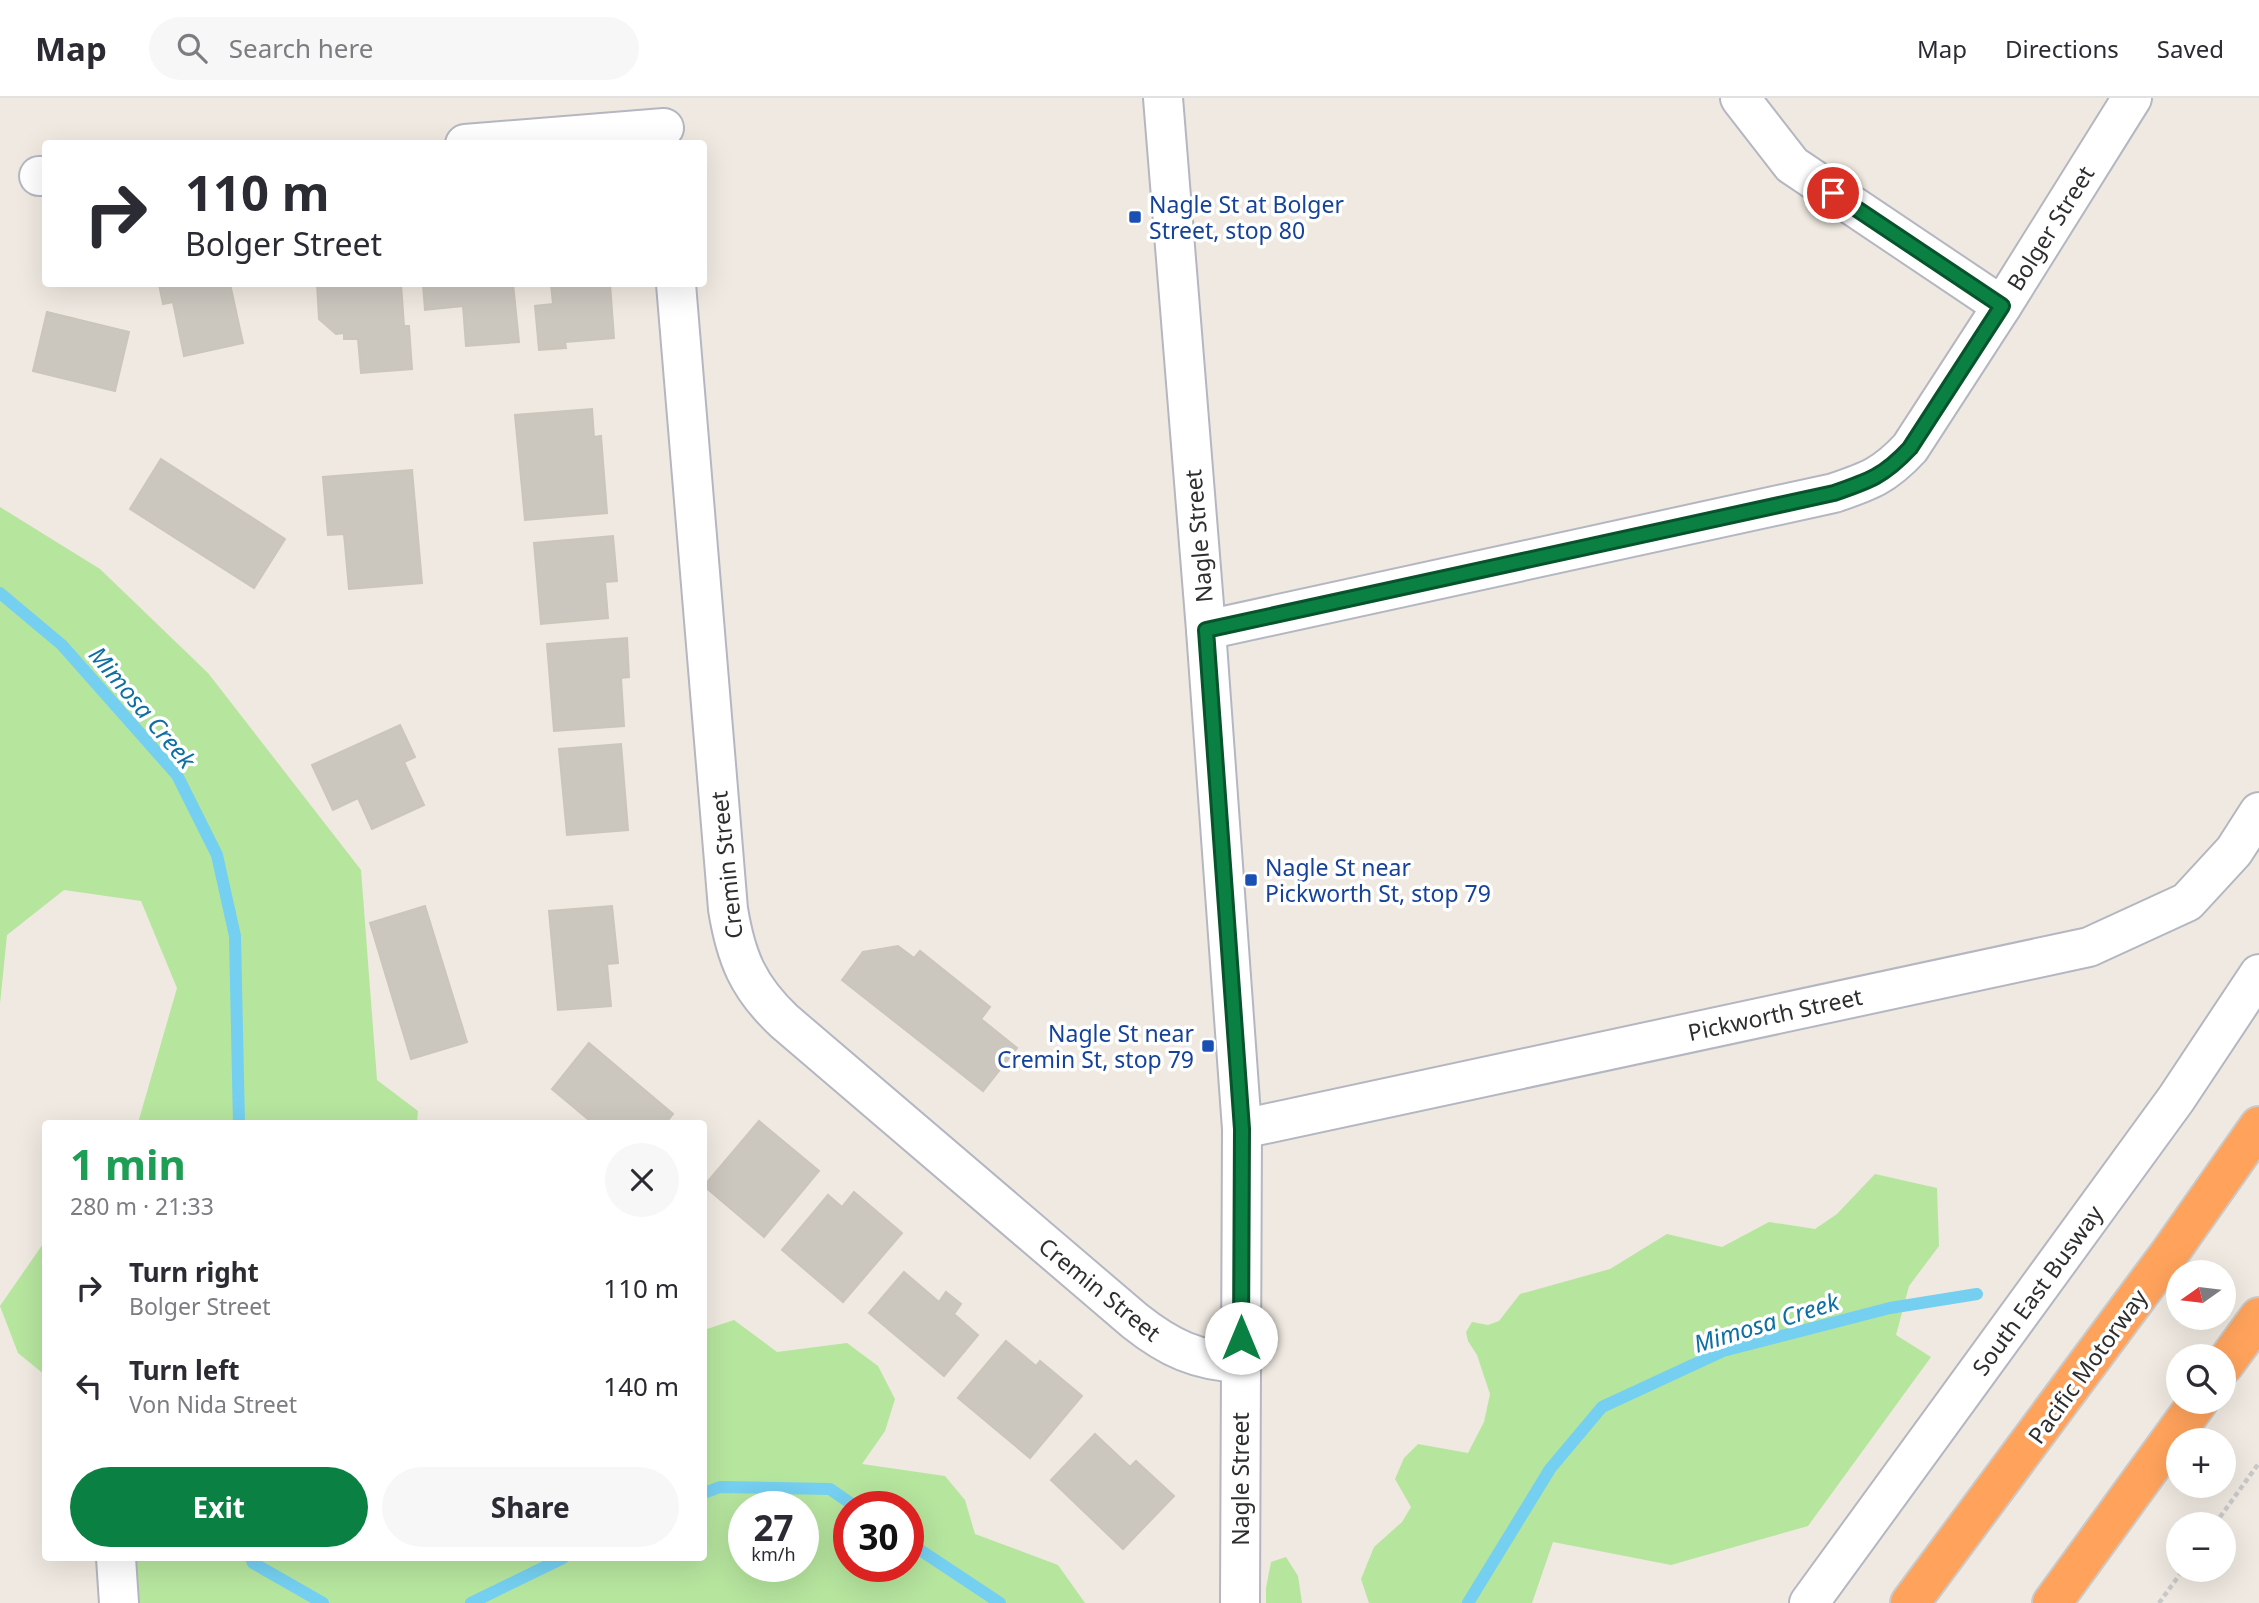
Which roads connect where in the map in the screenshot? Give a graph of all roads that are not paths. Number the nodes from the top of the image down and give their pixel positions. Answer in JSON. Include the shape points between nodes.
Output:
{"nodes":[{"id":1,"x":1163,"y":98,"type":"edge"},
{"id":2,"x":1740,"y":98,"type":"edge"},
{"id":3,"x":2132,"y":98,"type":"edge"},
{"id":4,"x":664,"y":123,"type":"edge"},
{"id":5,"x":503,"y":140,"type":"edge"},
{"id":6,"x":676,"y":287,"type":"edge"},
{"id":7,"x":2002,"y":306,"type":"junction"},
{"id":8,"x":1206,"y":630,"type":"junction"},
{"id":9,"x":2259,"y":812,"type":"edge"},
{"id":10,"x":2259,"y":974,"type":"edge"},
{"id":11,"x":2259,"y":1126,"type":"edge"},
{"id":12,"x":1242,"y":1129,"type":"junction"},
{"id":13,"x":2259,"y":1317,"type":"edge"},
{"id":14,"x":2236,"y":1349,"type":"edge"},
{"id":15,"x":1241,"y":1363,"type":"junction"},
{"id":16,"x":2189,"y":1414,"type":"edge"},
{"id":17,"x":116,"y":1561,"type":"edge"},
{"id":18,"x":119,"y":1603,"type":"edge"},
{"id":19,"x":1240,"y":1603,"type":"edge"},
{"id":20,"x":1809,"y":1603,"type":"edge"},
{"id":21,"x":1910,"y":1603,"type":"edge"},
{"id":22,"x":2052,"y":1603,"type":"edge"}],
"edges":[{"from":1,"to":8,"type":"street","name":"Nagle Street"},
{"from":2,"to":7,"type":"street","via":[[1792,165]]},
{"from":3,"to":7,"type":"street","name":"Bolger Street"},
{"from":4,"to":5,"type":"street"},
{"from":6,"to":15,"type":"street","name":"Cremin Street","via":[[728,909],[746,975],[784,1021],[1158,1339],[1202,1359]]},
{"from":7,"to":8,"type":"street","name":"Bolger Street","via":[[1910,448],[1879,476],[1860,484]]},
{"from":8,"to":12,"type":"street","name":"Nagle Street"},
{"from":9,"to":12,"type":"street","name":"Pickworth Street","via":[[2234,851],[2187,902],[2090,947]]},
{"from":10,"to":20,"type":"street","name":"South East Busway","via":[[2176,1099]]},
{"from":11,"to":21,"type":"highway","name":"Pacific Motorway"},
{"from":12,"to":15,"type":"street","name":"Nagle Street"},
{"from":13,"to":14,"type":"highway"},
{"from":15,"to":19,"type":"street","name":"Nagle Street"},
{"from":16,"to":22,"type":"highway"},
{"from":17,"to":18,"type":"street"}]}
